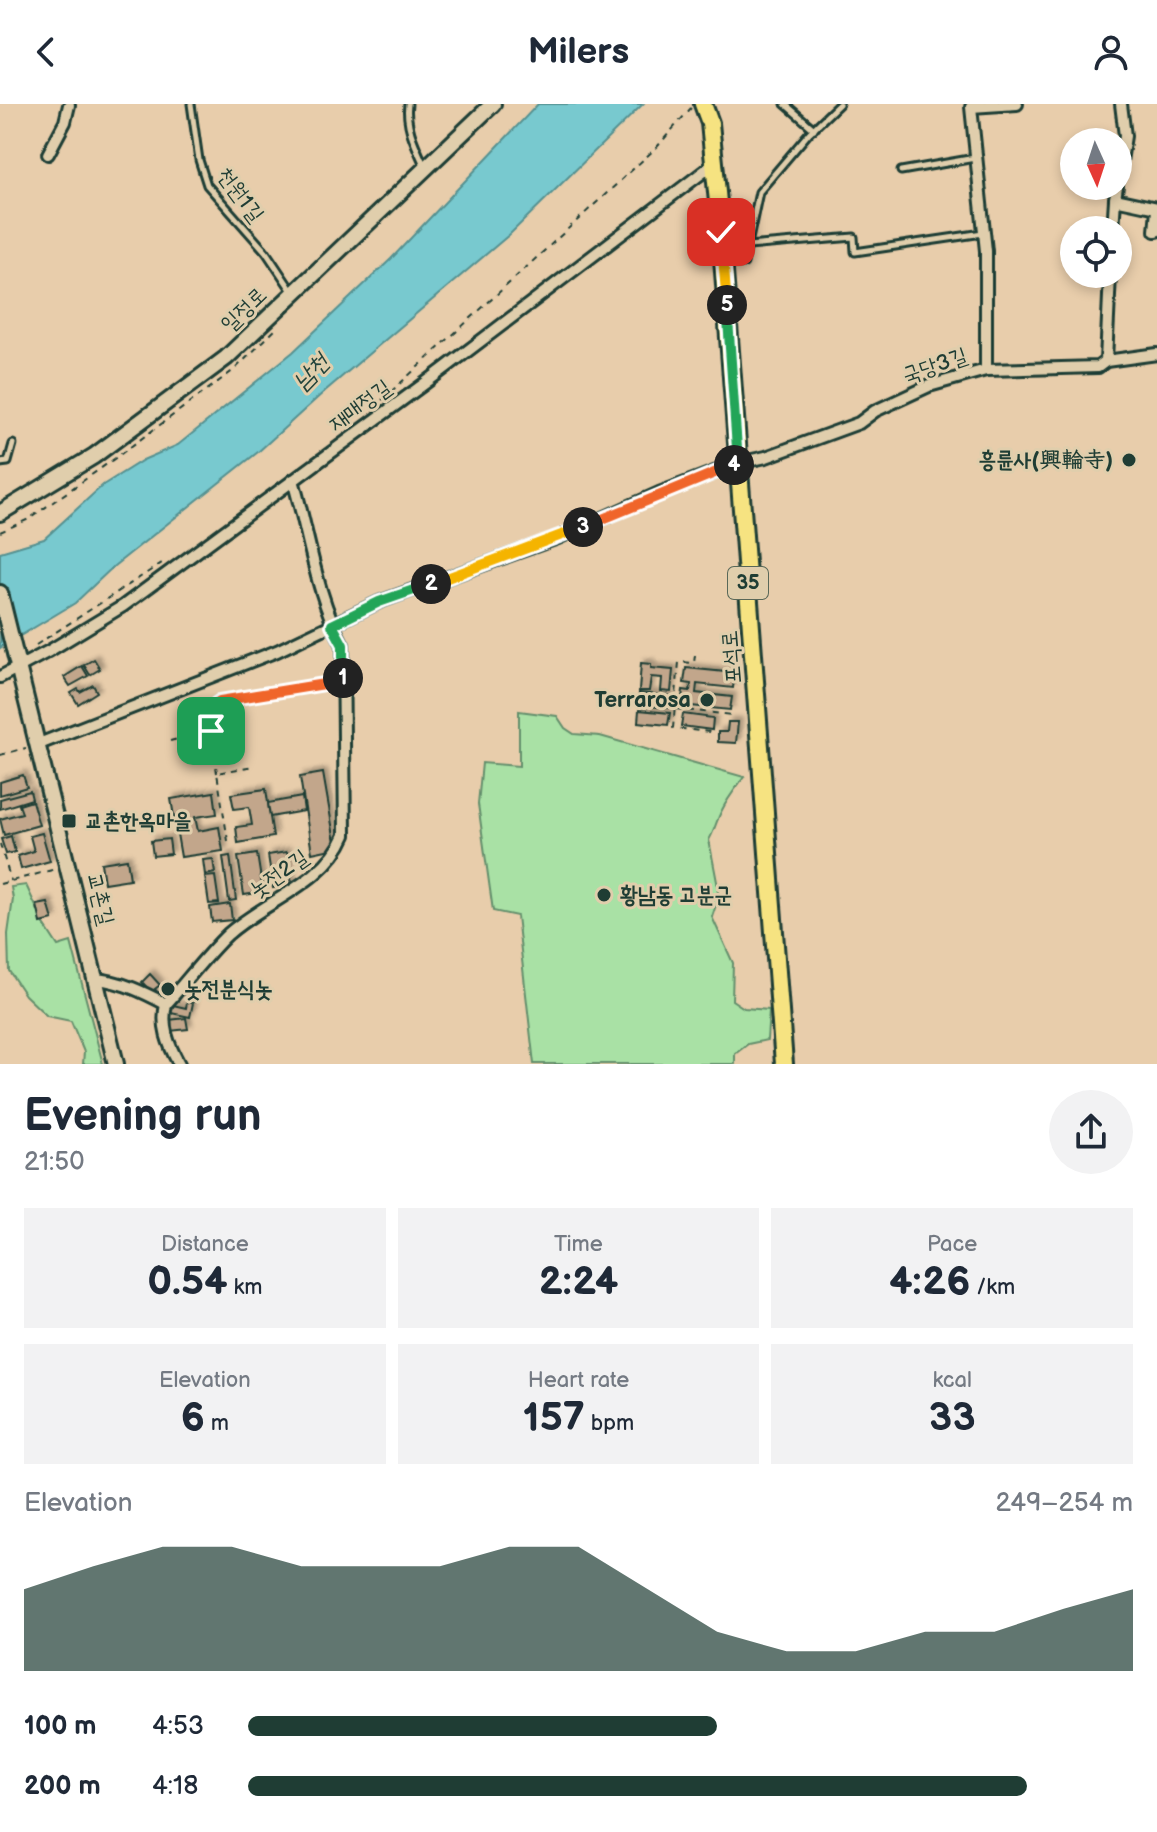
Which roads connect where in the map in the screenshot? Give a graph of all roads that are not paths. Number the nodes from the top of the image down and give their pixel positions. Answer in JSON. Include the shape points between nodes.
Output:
{"nodes":[{"id":1,"x":68,"y":104,"type":"edge"},
{"id":2,"x":191,"y":104,"type":"edge"},
{"id":3,"x":408,"y":104,"type":"edge"},
{"id":4,"x":493,"y":104,"type":"edge"},
{"id":5,"x":785,"y":104,"type":"edge"},
{"id":6,"x":839,"y":104,"type":"edge"},
{"id":7,"x":1017,"y":104,"type":"edge"},
{"id":8,"x":1121,"y":104,"type":"edge"},
{"id":9,"x":704,"y":106,"type":"edge"},
{"id":10,"x":971,"y":106,"type":"edge"},
{"id":11,"x":1124,"y":128,"type":"edge"},
{"id":12,"x":814,"y":129,"type":"junction"},
{"id":13,"x":48,"y":154,"type":"dead end"},
{"id":14,"x":976,"y":157,"type":"junction"},
{"id":15,"x":715,"y":163,"type":"junction"},
{"id":16,"x":425,"y":168,"type":"junction"},
{"id":17,"x":901,"y":171,"type":"dead end"},
{"id":18,"x":1119,"y":200,"type":"edge"},
{"id":19,"x":1157,"y":209,"type":"edge"},
{"id":20,"x":1156,"y":231,"type":"edge"},
{"id":21,"x":984,"y":232,"type":"junction"},
{"id":22,"x":748,"y":246,"type":"junction"},
{"id":23,"x":724,"y":265,"type":"junction"},
{"id":24,"x":1109,"y":288,"type":"edge"},
{"id":25,"x":293,"y":293,"type":"junction"},
{"id":26,"x":1157,"y":354,"type":"edge"},
{"id":27,"x":1106,"y":361,"type":"junction"},
{"id":28,"x":986,"y":370,"type":"junction"},
{"id":29,"x":13,"y":444,"type":"dead end"},
{"id":30,"x":0,"y":463,"type":"edge"},
{"id":31,"x":738,"y":463,"type":"junction"},
{"id":32,"x":293,"y":480,"type":"junction"},
{"id":33,"x":0,"y":513,"type":"edge"},
{"id":34,"x":0,"y":593,"type":"edge"},
{"id":35,"x":332,"y":625,"type":"junction"},
{"id":36,"x":17,"y":662,"type":"junction"},
{"id":37,"x":0,"y":677,"type":"edge"},
{"id":38,"x":39,"y":744,"type":"junction"},
{"id":39,"x":97,"y":979,"type":"junction"},
{"id":40,"x":166,"y":1004,"type":"junction"},
{"id":41,"x":116,"y":1064,"type":"edge"},
{"id":42,"x":179,"y":1064,"type":"edge"},
{"id":43,"x":784,"y":1064,"type":"edge"}],
"edges":[{"from":1,"to":13,"type":"street"},
{"from":2,"to":25,"type":"lane","name":"천원1길","via":[[207,185],[266,252]]},
{"from":3,"to":16,"type":"lane","via":[[413,141]]},
{"from":4,"to":16,"type":"street","name":"일정로"},
{"from":5,"to":12,"type":"lane"},
{"from":6,"to":12,"type":"lane"},
{"from":7,"to":10,"type":"street"},
{"from":8,"to":11,"type":"street"},
{"from":9,"to":15,"type":"main road","name":"포석로","number":"35"},
{"from":10,"to":14,"type":"street"},
{"from":12,"to":22,"type":"lane","via":[[759,192]]},
{"from":14,"to":17,"type":"lane"},
{"from":14,"to":21,"type":"street"},
{"from":15,"to":23,"type":"main road","name":"포석로","number":"35"},
{"from":15,"to":32,"type":"street","name":"재매정길"},
{"from":16,"to":25,"type":"street","name":"일정로"},
{"from":18,"to":19,"type":"street"},
{"from":19,"to":20,"type":"street"},
{"from":21,"to":22,"type":"lane","via":[[855,252],[854,237]]},
{"from":21,"to":28,"type":"street"},
{"from":22,"to":23,"type":"lane","via":[[744,263]]},
{"from":23,"to":31,"type":"main road","name":"포석로","number":"35"},
{"from":24,"to":27,"type":"street"},
{"from":25,"to":33,"type":"street","name":"일정로","via":[[226,358],[94,456]]},
{"from":26,"to":27,"type":"street","name":"국당3길"},
{"from":27,"to":28,"type":"street","name":"국당3길","via":[[1098,367]]},
{"from":28,"to":31,"type":"street","name":"국당3길","via":[[929,386],[859,423]]},
{"from":29,"to":30,"type":"lane","via":[[8,462]]},
{"from":31,"to":35,"type":"street","name":"국당3길"},
{"from":31,"to":43,"type":"main road","name":"포석로","number":"35"},
{"from":32,"to":35,"type":"street","name":"놋전2길"},
{"from":32,"to":36,"type":"street","name":"재매정길","via":[[123,606]]},
{"from":34,"to":36,"type":"street","name":"교촌길"},
{"from":35,"to":38,"type":"street","name":"국당3길"},
{"from":35,"to":40,"type":"street","name":"놋전2길","via":[[343,645],[345,835],[338,851],[324,868],[228,934]]},
{"from":36,"to":37,"type":"street","name":"재매정길"},
{"from":36,"to":38,"type":"street","name":"교촌길"},
{"from":38,"to":39,"type":"street","name":"교촌길"},
{"from":39,"to":40,"type":"street","via":[[115,981]]},
{"from":39,"to":41,"type":"street","name":"교촌길"},
{"from":40,"to":42,"type":"street","via":[[166,1036]]}]}
